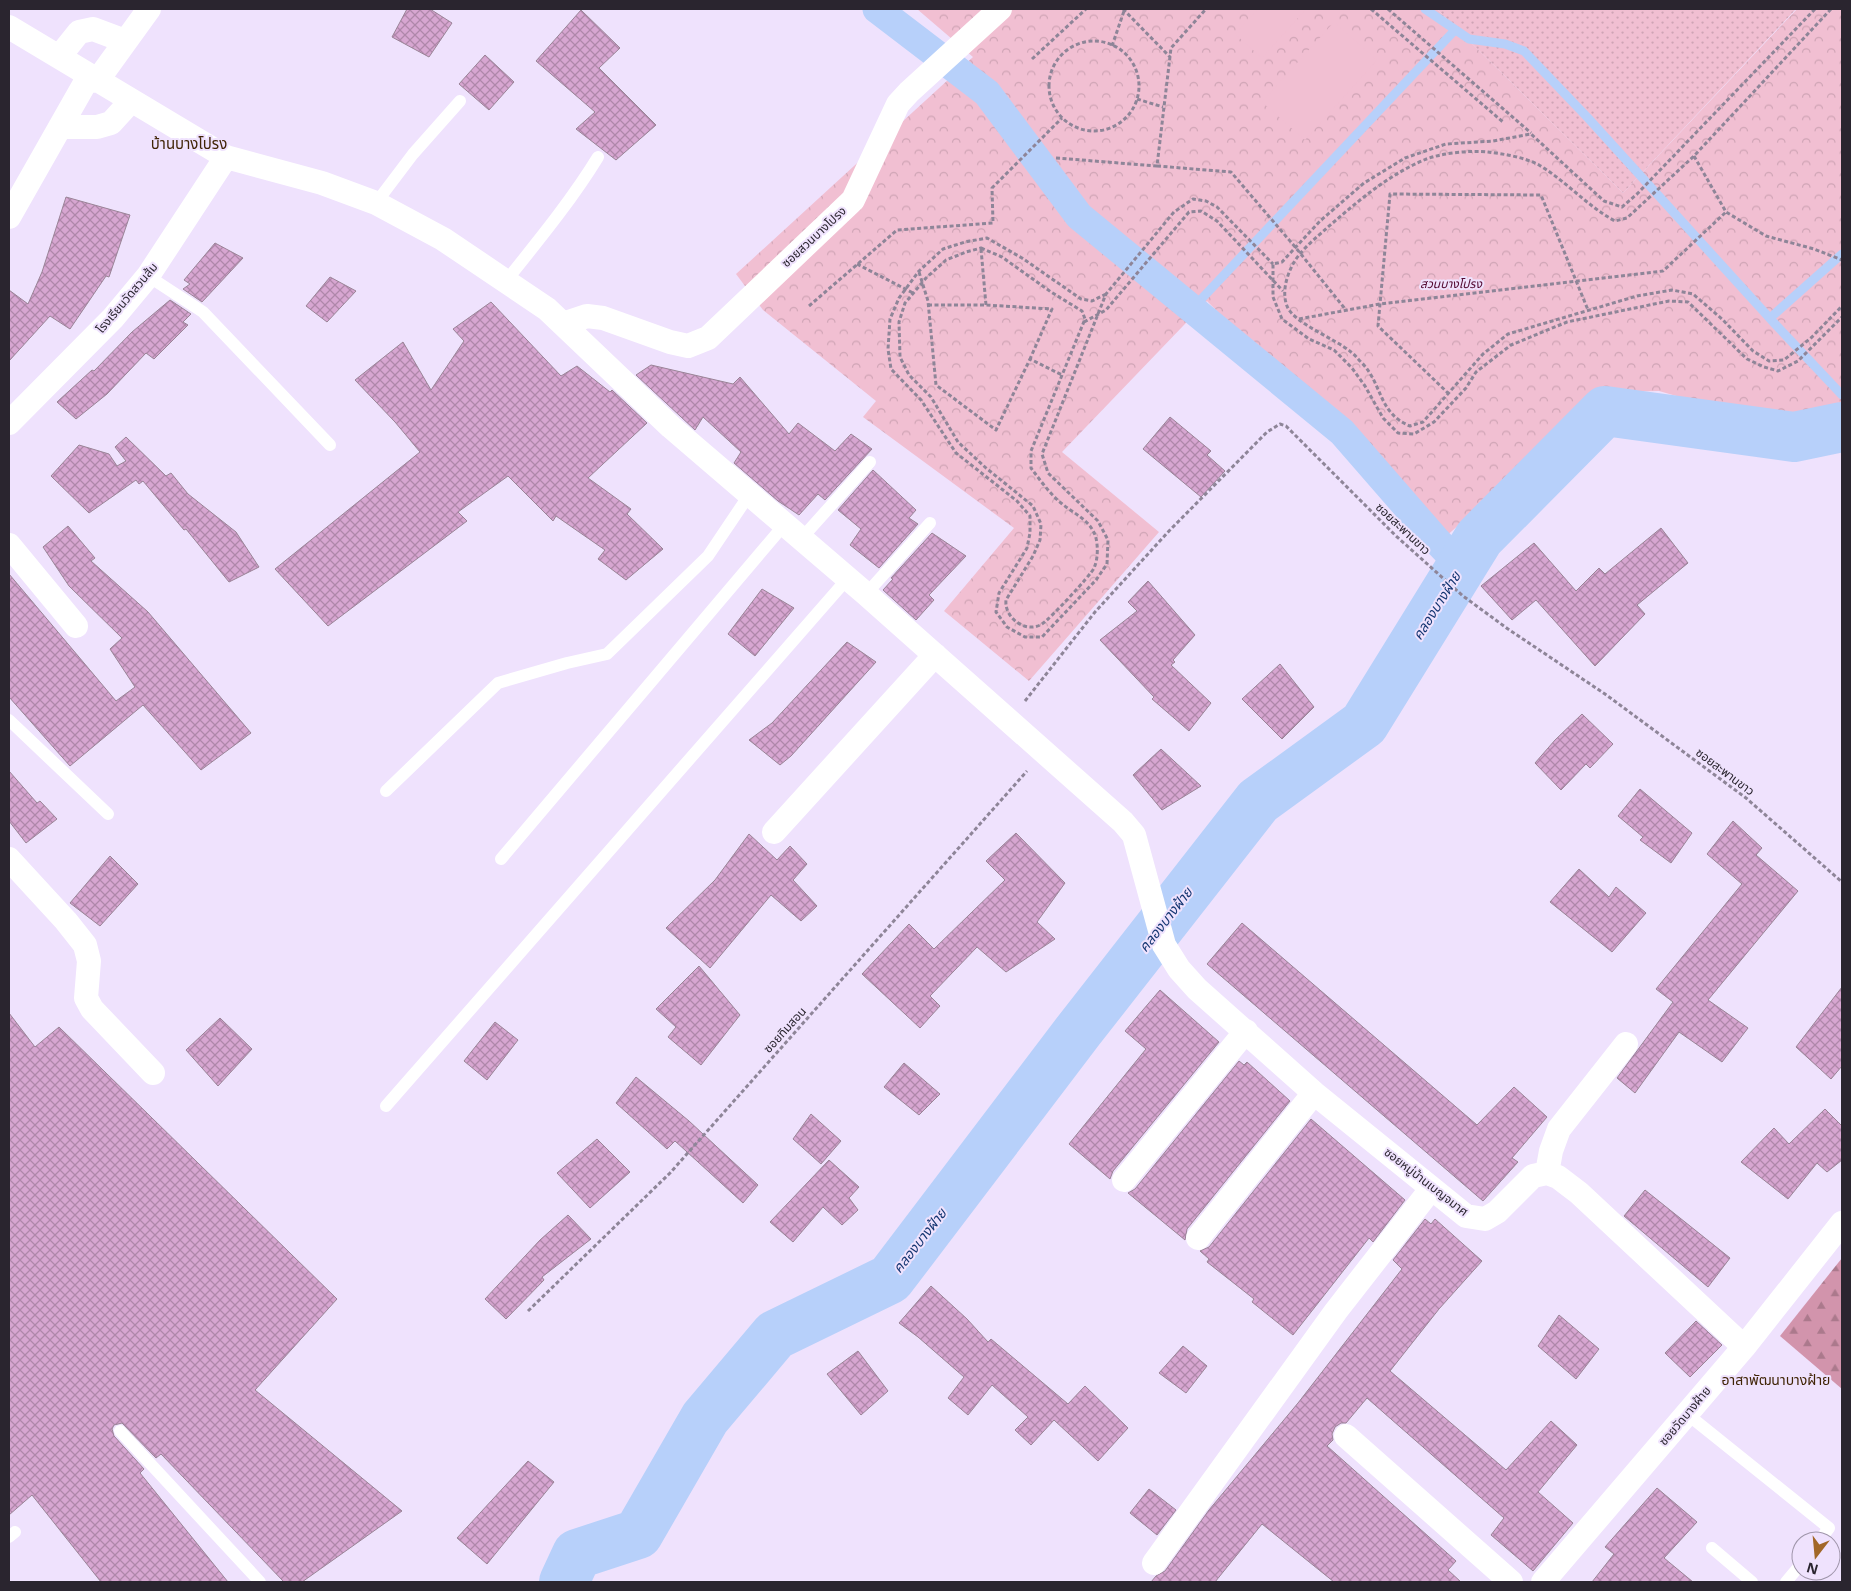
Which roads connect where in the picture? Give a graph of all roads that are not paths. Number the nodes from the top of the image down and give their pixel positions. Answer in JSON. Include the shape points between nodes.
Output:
{"nodes":[{"id":1,"x":149,"y":9,"type":"edge"},
{"id":2,"x":1000,"y":9,"type":"edge"},
{"id":3,"x":9,"y":27,"type":"edge"},
{"id":4,"x":126,"y":41,"type":"junction"},
{"id":5,"x":59,"y":57,"type":"junction"},
{"id":6,"x":93,"y":78,"type":"junction"},
{"id":7,"x":132,"y":101,"type":"junction"},
{"id":8,"x":460,"y":101,"type":"dead end"},
{"id":9,"x":60,"y":126,"type":"junction"},
{"id":10,"x":226,"y":157,"type":"junction"},
{"id":11,"x":598,"y":157,"type":"dead end"},
{"id":12,"x":376,"y":203,"type":"junction"},
{"id":13,"x":9,"y":217,"type":"edge"},
{"id":14,"x":148,"y":276,"type":"junction"},
{"id":15,"x":506,"y":281,"type":"junction"},
{"id":16,"x":563,"y":324,"type":"junction"},
{"id":17,"x":9,"y":423,"type":"edge"},
{"id":18,"x":330,"y":445,"type":"dead end"},
{"id":19,"x":870,"y":462,"type":"dead end"},
{"id":20,"x":749,"y":495,"type":"junction"},
{"id":21,"x":930,"y":523,"type":"dead end"},
{"id":22,"x":792,"y":532,"type":"junction"},
{"id":23,"x":9,"y":545,"type":"edge"},
{"id":24,"x":848,"y":578,"type":"junction"},
{"id":25,"x":866,"y":594,"type":"junction"},
{"id":26,"x":76,"y":626,"type":"dead end"},
{"id":27,"x":935,"y":655,"type":"junction"},
{"id":28,"x":9,"y":720,"type":"edge"},
{"id":29,"x":386,"y":791,"type":"dead end"},
{"id":30,"x":108,"y":814,"type":"dead end"},
{"id":31,"x":774,"y":832,"type":"dead end"},
{"id":32,"x":9,"y":859,"type":"edge"},
{"id":33,"x":501,"y":859,"type":"dead end"},
{"id":34,"x":1246,"y":1030,"type":"junction"},
{"id":35,"x":1626,"y":1044,"type":"dead end"},
{"id":36,"x":153,"y":1073,"type":"dead end"},
{"id":37,"x":1314,"y":1093,"type":"junction"},
{"id":38,"x":386,"y":1106,"type":"dead end"},
{"id":39,"x":1546,"y":1173,"type":"junction"},
{"id":40,"x":1124,"y":1180,"type":"dead end"},
{"id":41,"x":1431,"y":1189,"type":"junction"},
{"id":42,"x":1842,"y":1223,"type":"edge"},
{"id":43,"x":1198,"y":1238,"type":"dead end"},
{"id":44,"x":1744,"y":1346,"type":"junction"},
{"id":45,"x":1687,"y":1414,"type":"junction"},
{"id":46,"x":120,"y":1431,"type":"dead end"},
{"id":47,"x":1346,"y":1436,"type":"dead end"},
{"id":48,"x":1827,"y":1531,"type":"edge"},
{"id":49,"x":1712,"y":1548,"type":"dead end"},
{"id":50,"x":1154,"y":1563,"type":"dead end"},
{"id":51,"x":260,"y":1582,"type":"edge"},
{"id":52,"x":1511,"y":1582,"type":"edge"},
{"id":53,"x":1543,"y":1582,"type":"edge"},
{"id":54,"x":1752,"y":1582,"type":"edge"}],
"edges":[{"from":1,"to":4,"type":"street"},
{"from":2,"to":16,"type":"street","name":"ซอยสวนบางโปรง","via":[[898,104],[853,200],[708,338],[688,346],[603,318],[587,316]]},
{"from":3,"to":5,"type":"street"},
{"from":4,"to":5,"type":"street","via":[[93,29],[79,32]]},
{"from":4,"to":6,"type":"street"},
{"from":5,"to":6,"type":"street"},
{"from":6,"to":7,"type":"street"},
{"from":6,"to":9,"type":"street"},
{"from":7,"to":9,"type":"street","via":[[111,123],[97,127]]},
{"from":7,"to":10,"type":"street"},
{"from":8,"to":12,"type":"lane","via":[[413,154]]},
{"from":9,"to":13,"type":"street"},
{"from":10,"to":12,"type":"street","via":[[322,183]]},
{"from":10,"to":14,"type":"street","name":"โรงเรียนวัดสวนส้ม"},
{"from":11,"to":15,"type":"lane","via":[[561,213]]},
{"from":12,"to":15,"type":"street","via":[[443,239]]},
{"from":14,"to":17,"type":"street","name":"โรงเรียนวัดสวนส้ม","via":[[113,318]]},
{"from":14,"to":18,"type":"lane","via":[[203,312]]},
{"from":15,"to":16,"type":"street"},
{"from":16,"to":20,"type":"street","via":[[671,427]]},
{"from":19,"to":22,"type":"lane"},
{"from":20,"to":22,"type":"street"},
{"from":20,"to":29,"type":"lane","via":[[708,556],[607,654],[498,683]]},
{"from":21,"to":25,"type":"lane"},
{"from":22,"to":24,"type":"street"},
{"from":22,"to":33,"type":"lane"},
{"from":23,"to":26,"type":"street"},
{"from":24,"to":25,"type":"street"},
{"from":24,"to":38,"type":"lane"},
{"from":25,"to":27,"type":"street"},
{"from":27,"to":31,"type":"street"},
{"from":27,"to":34,"type":"street","name":"ซอยหมู่บ้านเบญจมาศ","via":[[1134,834],[1164,946],[1197,989]]},
{"from":28,"to":30,"type":"lane"},
{"from":32,"to":36,"type":"street","via":[[85,945],[89,961],[86,998],[92,1009]]},
{"from":34,"to":37,"type":"street","name":"ซอยหมู่บ้านเบญจมาศ"},
{"from":34,"to":40,"type":"street"},
{"from":35,"to":39,"type":"street","via":[[1559,1129]]},
{"from":37,"to":41,"type":"street","name":"ซอยหมู่บ้านเบญจมาศ"},
{"from":37,"to":43,"type":"street"},
{"from":39,"to":41,"type":"street","name":"ซอยหมู่บ้านเบญจมาศ","via":[[1532,1176],[1497,1212],[1485,1219],[1466,1216]]},
{"from":39,"to":44,"type":"street","via":[[1558,1177],[1579,1193]]},
{"from":41,"to":50,"type":"street","via":[[1336,1311]]},
{"from":42,"to":44,"type":"street","name":"ซอยวัดบางฝ้าย"},
{"from":44,"to":45,"type":"street","name":"ซอยวัดบางฝ้าย"},
{"from":45,"to":48,"type":"lane","via":[[1829,1528]]},
{"from":45,"to":53,"type":"street","name":"ซอยวัดบางฝ้าย"},
{"from":46,"to":51,"type":"lane"},
{"from":47,"to":52,"type":"street"},
{"from":49,"to":54,"type":"lane"}]}
